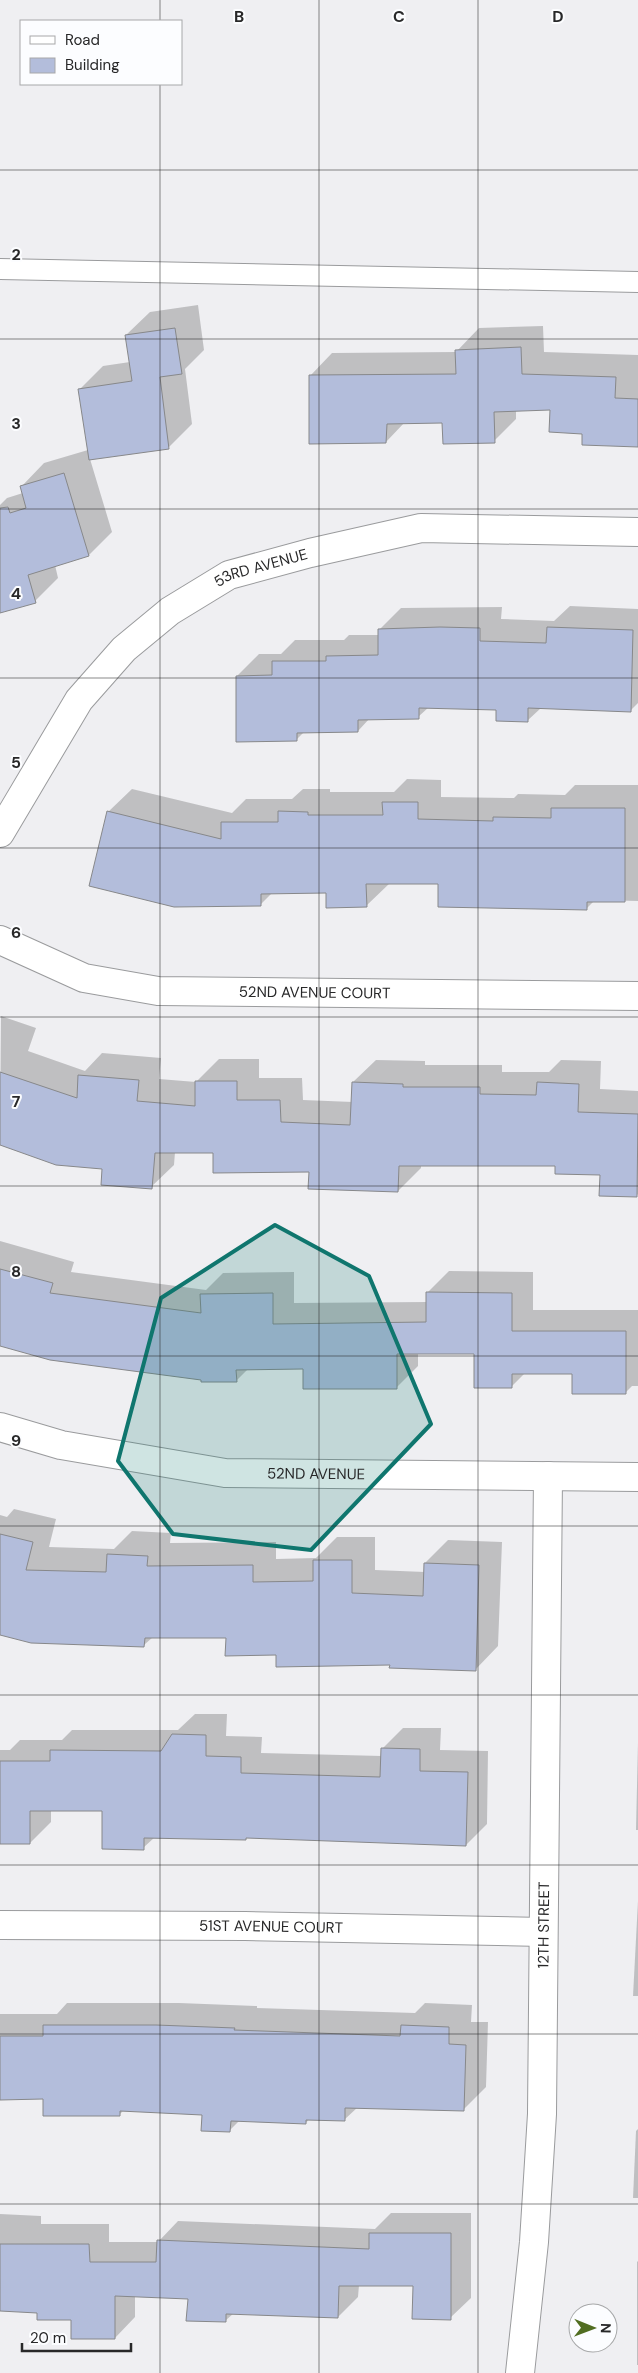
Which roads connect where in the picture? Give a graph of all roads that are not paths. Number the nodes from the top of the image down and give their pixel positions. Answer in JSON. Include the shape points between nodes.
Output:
{"nodes":[{"id":1,"x":0,"y":269,"type":"edge"},
{"id":2,"x":638,"y":282,"type":"edge"},
{"id":3,"x":638,"y":532,"type":"edge"},
{"id":4,"x":0,"y":833,"type":"edge"},
{"id":5,"x":0,"y":940,"type":"edge"},
{"id":6,"x":638,"y":996,"type":"edge"},
{"id":7,"x":0,"y":1428,"type":"edge"},
{"id":8,"x":548,"y":1476,"type":"junction"},
{"id":9,"x":638,"y":1477,"type":"edge"},
{"id":10,"x":0,"y":1926,"type":"edge"},
{"id":11,"x":543,"y":1932,"type":"junction"},
{"id":12,"x":520,"y":2373,"type":"edge"}],
"edges":[{"from":1,"to":2,"type":"lane"},
{"from":3,"to":4,"type":"street","name":"53RD AVENUE","via":[[421,528],[229,575],[170,611],[117,656],[79,700]]},
{"from":5,"to":6,"type":"street","name":"52ND AVENUE COURT","via":[[84,978],[158,991]]},
{"from":7,"to":8,"type":"street","name":"52ND AVENUE","via":[[61,1445],[225,1473]]},
{"from":8,"to":9,"type":"street","name":"52ND AVENUE"},
{"from":8,"to":11,"type":"street","name":"12TH STREET"},
{"from":10,"to":11,"type":"street","name":"51ST AVENUE COURT","via":[[245,1926]]},
{"from":11,"to":12,"type":"street","name":"12TH STREET","via":[[542,2114],[534,2242]]}]}
